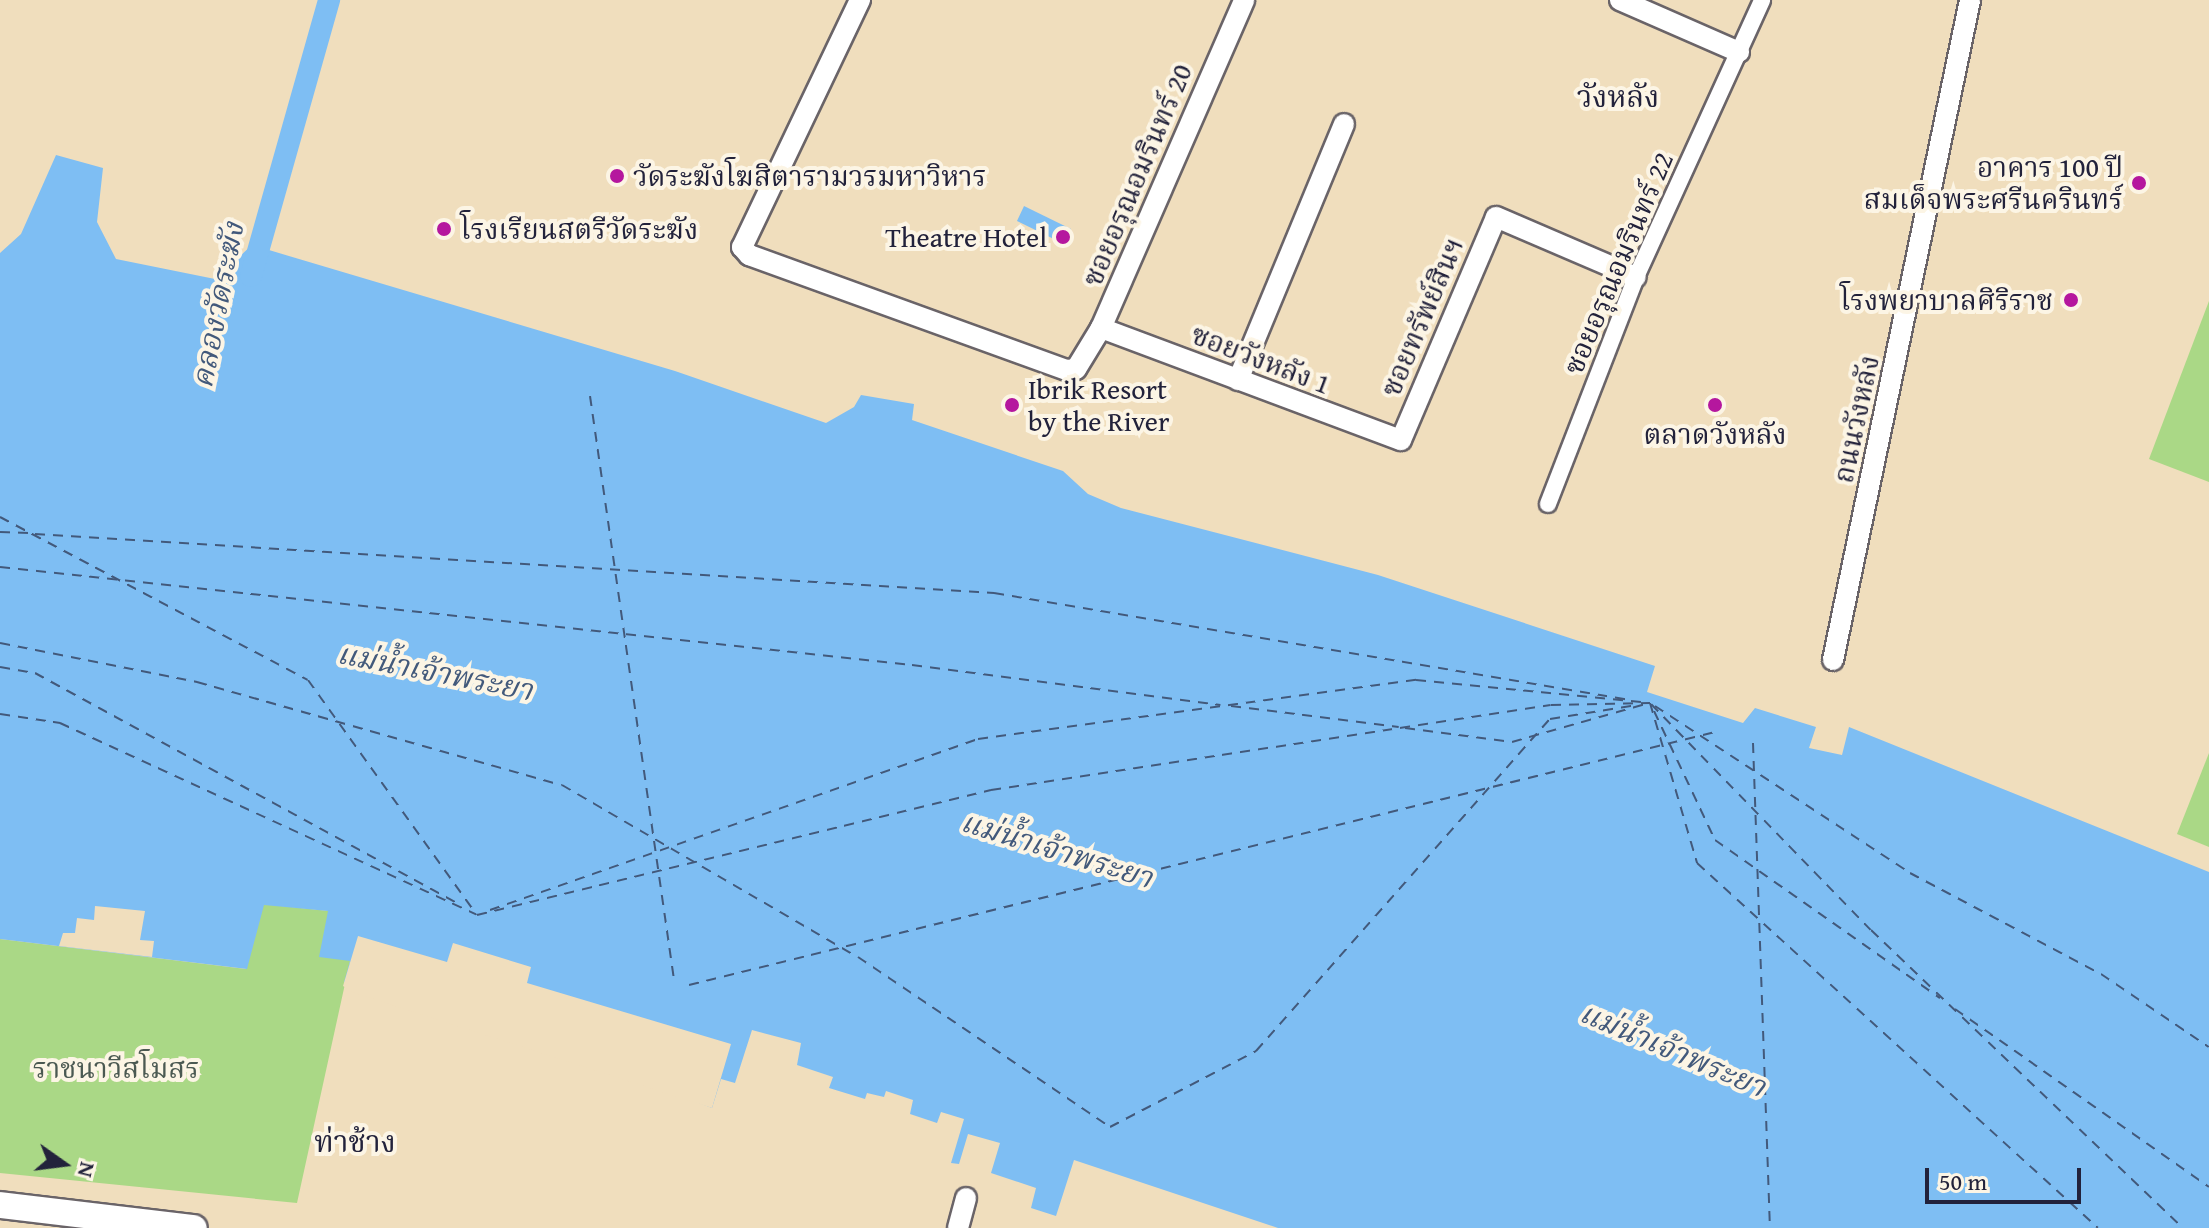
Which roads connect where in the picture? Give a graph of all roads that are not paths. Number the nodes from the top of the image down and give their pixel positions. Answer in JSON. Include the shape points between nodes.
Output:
{"nodes":[{"id":1,"x":860,"y":0,"type":"edge"},
{"id":2,"x":1244,"y":0,"type":"edge"},
{"id":3,"x":1620,"y":0,"type":"edge"},
{"id":4,"x":1762,"y":0,"type":"edge"},
{"id":5,"x":1970,"y":0,"type":"edge"},
{"id":6,"x":1739,"y":52,"type":"junction"},
{"id":7,"x":1344,"y":124,"type":"dead end"},
{"id":8,"x":1636,"y":277,"type":"junction"},
{"id":9,"x":1101,"y":328,"type":"junction"},
{"id":10,"x":1238,"y":380,"type":"junction"},
{"id":11,"x":1401,"y":440,"type":"joint"},
{"id":12,"x":1548,"y":504,"type":"dead end"},
{"id":13,"x":1833,"y":660,"type":"dead end"},
{"id":14,"x":966,"y":1198,"type":"dead end"},
{"id":15,"x":0,"y":1205,"type":"edge"},
{"id":16,"x":194,"y":1228,"type":"edge"},
{"id":17,"x":958,"y":1228,"type":"edge"}],
"edges":[{"from":1,"to":9,"type":"street","name":"ซอยอรุณอมรินทร์ 20","via":[[742,247],[749,255],[1076,369]]},
{"from":2,"to":9,"type":"street","name":"ซอยอรุณอมรินทร์ 20"},
{"from":3,"to":6,"type":"street"},
{"from":4,"to":6,"type":"street","name":"ซอยอรุณอมรินทร์ 22"},
{"from":5,"to":13,"type":"street","name":"ถนนวังหลัง"},
{"from":6,"to":8,"type":"street","name":"ซอยอรุณอมรินทร์ 22"},
{"from":7,"to":10,"type":"street"},
{"from":8,"to":11,"type":"street","name":"ซอยทรัพย์สินฯ","via":[[1496,217]]},
{"from":8,"to":12,"type":"street","name":"ซอยอรุณอมรินทร์ 22"},
{"from":9,"to":10,"type":"street","name":"ซอยวังหลัง 1"},
{"from":10,"to":11,"type":"street","name":"ซอยวังหลัง 1"},
{"from":14,"to":17,"type":"street"},
{"from":15,"to":16,"type":"street"}]}
